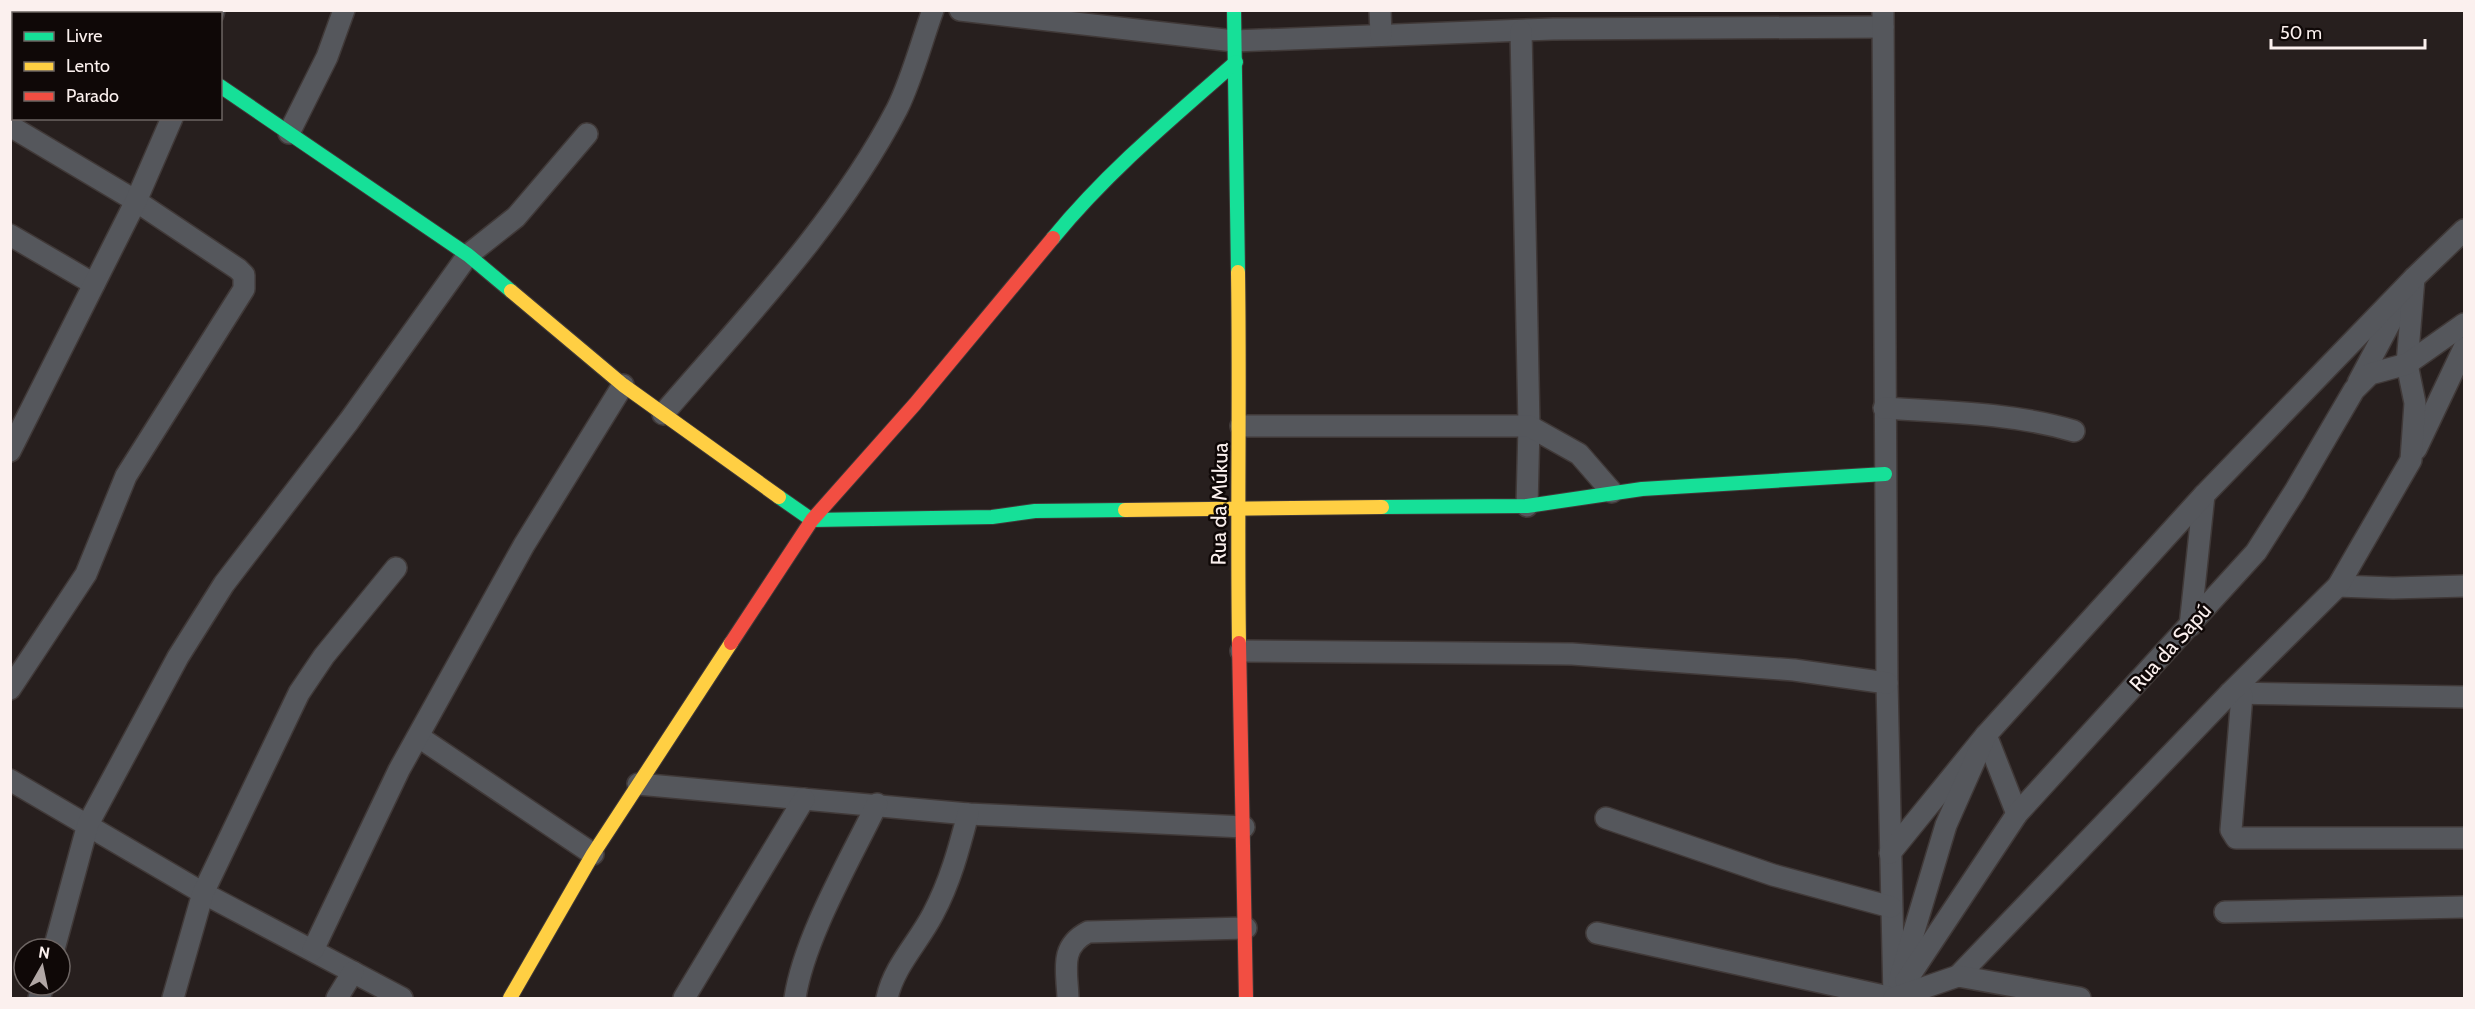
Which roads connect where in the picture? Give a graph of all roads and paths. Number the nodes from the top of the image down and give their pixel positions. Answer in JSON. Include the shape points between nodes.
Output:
{"nodes":[{"id":1,"x":344,"y":10,"type":"edge"},
{"id":2,"x":933,"y":10,"type":"edge"},
{"id":3,"x":960,"y":10,"type":"edge"},
{"id":4,"x":1234,"y":10,"type":"edge"},
{"id":5,"x":1380,"y":10,"type":"edge"},
{"id":6,"x":1717,"y":19,"type":"edge"},
{"id":7,"x":1883,"y":19,"type":"edge"},
{"id":8,"x":1553,"y":20,"type":"edge"},
{"id":9,"x":1521,"y":31,"type":"junction"},
{"id":10,"x":1381,"y":35,"type":"junction"},
{"id":11,"x":1235,"y":52,"type":"junction"},
{"id":12,"x":222,"y":87,"type":"edge"},
{"id":13,"x":171,"y":120,"type":"edge"},
{"id":14,"x":10,"y":126,"type":"edge"},
{"id":15,"x":289,"y":133,"type":"junction"},
{"id":16,"x":586,"y":134,"type":"dead end"},
{"id":17,"x":136,"y":201,"type":"junction"},
{"id":18,"x":2464,"y":230,"type":"edge"},
{"id":19,"x":10,"y":235,"type":"edge"},
{"id":20,"x":468,"y":255,"type":"junction"},
{"id":21,"x":2414,"y":278,"type":"junction"},
{"id":22,"x":94,"y":284,"type":"junction"},
{"id":23,"x":2464,"y":324,"type":"edge"},
{"id":24,"x":2464,"y":348,"type":"edge"},
{"id":25,"x":2407,"y":364,"type":"junction"},
{"id":26,"x":2460,"y":369,"type":"edge"},
{"id":27,"x":623,"y":386,"type":"junction"},
{"id":28,"x":2354,"y":390,"type":"junction"},
{"id":29,"x":1884,"y":408,"type":"junction"},
{"id":30,"x":663,"y":414,"type":"junction"},
{"id":31,"x":1242,"y":426,"type":"junction"},
{"id":32,"x":1529,"y":426,"type":"junction"},
{"id":33,"x":15,"y":428,"type":"edge"},
{"id":34,"x":2074,"y":431,"type":"dead end"},
{"id":35,"x":10,"y":451,"type":"edge"},
{"id":36,"x":2411,"y":460,"type":"junction"},
{"id":37,"x":1885,"y":474,"type":"junction"},
{"id":38,"x":1612,"y":492,"type":"junction"},
{"id":39,"x":2204,"y":495,"type":"junction"},
{"id":40,"x":1527,"y":506,"type":"junction"},
{"id":41,"x":1237,"y":509,"type":"junction"},
{"id":42,"x":812,"y":520,"type":"junction"},
{"id":43,"x":396,"y":568,"type":"dead end"},
{"id":44,"x":2338,"y":586,"type":"junction"},
{"id":45,"x":2464,"y":586,"type":"edge"},
{"id":46,"x":2190,"y":626,"type":"junction"},
{"id":47,"x":1241,"y":651,"type":"junction"},
{"id":48,"x":1887,"y":683,"type":"junction"},
{"id":49,"x":10,"y":689,"type":"edge"},
{"id":50,"x":2236,"y":694,"type":"junction"},
{"id":51,"x":2464,"y":697,"type":"edge"},
{"id":52,"x":1986,"y":735,"type":"junction"},
{"id":53,"x":419,"y":737,"type":"junction"},
{"id":54,"x":10,"y":780,"type":"edge"},
{"id":55,"x":638,"y":784,"type":"junction"},
{"id":56,"x":804,"y":799,"type":"junction"},
{"id":57,"x":877,"y":804,"type":"junction"},
{"id":58,"x":968,"y":813,"type":"junction"},
{"id":59,"x":2017,"y":814,"type":"junction"},
{"id":60,"x":1606,"y":818,"type":"dead end"},
{"id":61,"x":88,"y":824,"type":"junction"},
{"id":62,"x":1244,"y":827,"type":"junction"},
{"id":63,"x":2464,"y":838,"type":"edge"},
{"id":64,"x":1890,"y":853,"type":"junction"},
{"id":65,"x":592,"y":854,"type":"junction"},
{"id":66,"x":203,"y":893,"type":"junction"},
{"id":67,"x":1891,"y":907,"type":"junction"},
{"id":68,"x":2464,"y":907,"type":"edge"},
{"id":69,"x":2225,"y":912,"type":"dead end"},
{"id":70,"x":1246,"y":928,"type":"junction"},
{"id":71,"x":1597,"y":933,"type":"dead end"},
{"id":72,"x":57,"y":937,"type":"edge"},
{"id":73,"x":313,"y":950,"type":"junction"},
{"id":74,"x":353,"y":972,"type":"junction"},
{"id":75,"x":1958,"y":976,"type":"junction"},
{"id":76,"x":173,"y":999,"type":"edge"},
{"id":77,"x":337,"y":999,"type":"edge"},
{"id":78,"x":402,"y":999,"type":"edge"},
{"id":79,"x":510,"y":999,"type":"edge"},
{"id":80,"x":684,"y":999,"type":"edge"},
{"id":81,"x":795,"y":999,"type":"edge"},
{"id":82,"x":886,"y":999,"type":"edge"},
{"id":83,"x":1068,"y":999,"type":"edge"},
{"id":84,"x":1246,"y":999,"type":"edge"},
{"id":85,"x":1894,"y":999,"type":"edge"},
{"id":86,"x":2080,"y":999,"type":"edge"}],
"edges":[{"from":1,"to":15,"type":"street","via":[[327,57]]},
{"from":2,"to":30,"type":"street","via":[[898,108],[874,148],[795,262]]},
{"from":3,"to":11,"type":"street"},
{"from":4,"to":11,"type":"street","name":"Rua da Múkua"},
{"from":5,"to":10,"type":"street"},
{"from":6,"to":7,"type":"street"},
{"from":6,"to":8,"type":"street"},
{"from":7,"to":29,"type":"street"},
{"from":8,"to":9,"type":"street"},
{"from":9,"to":10,"type":"street"},
{"from":9,"to":32,"type":"street"},
{"from":10,"to":11,"type":"street"},
{"from":11,"to":31,"type":"street","name":"Rua da Múkua"},
{"from":11,"to":42,"type":"street","via":[[1081,204],[915,404]]},
{"from":12,"to":15,"type":"street"},
{"from":13,"to":17,"type":"street"},
{"from":14,"to":17,"type":"street"},
{"from":15,"to":20,"type":"street"},
{"from":16,"to":20,"type":"street","via":[[516,217]]},
{"from":17,"to":22,"type":"street"},
{"from":17,"to":49,"type":"street","via":[[238,268],[244,289],[126,476],[87,574]]},
{"from":18,"to":21,"type":"street"},
{"from":19,"to":22,"type":"street"},
{"from":20,"to":27,"type":"street"},
{"from":20,"to":61,"type":"street","via":[[224,584],[178,657]]},
{"from":21,"to":25,"type":"street"},
{"from":21,"to":28,"type":"street"},
{"from":21,"to":39,"type":"street"},
{"from":22,"to":33,"type":"street"},
{"from":23,"to":25,"type":"street","name":"Rua da Sapú"},
{"from":24,"to":26,"type":"street"},
{"from":25,"to":28,"type":"street","name":"Rua da Sapú","via":[[2370,374]]},
{"from":25,"to":36,"type":"street","via":[[2415,403]]},
{"from":26,"to":36,"type":"street"},
{"from":27,"to":30,"type":"street"},
{"from":27,"to":53,"type":"street","via":[[524,545]]},
{"from":28,"to":46,"type":"street","name":"Rua da Sapú","via":[[2256,552]]},
{"from":29,"to":34,"type":"street","via":[[1982,414]]},
{"from":29,"to":37,"type":"street"},
{"from":30,"to":42,"type":"street"},
{"from":31,"to":32,"type":"street"},
{"from":31,"to":41,"type":"street","name":"Rua da Múkua"},
{"from":32,"to":38,"type":"street","via":[[1579,454]]},
{"from":32,"to":40,"type":"street"},
{"from":33,"to":35,"type":"street"},
{"from":36,"to":44,"type":"street"},
{"from":37,"to":38,"type":"street"},
{"from":37,"to":48,"type":"street"},
{"from":38,"to":40,"type":"street"},
{"from":39,"to":46,"type":"street"},
{"from":39,"to":52,"type":"street"},
{"from":40,"to":41,"type":"street"},
{"from":41,"to":42,"type":"street","via":[[1035,511],[992,518]]},
{"from":41,"to":47,"type":"street","name":"Rua da Múkua"},
{"from":42,"to":55,"type":"street"},
{"from":43,"to":66,"type":"street","via":[[299,693]]},
{"from":44,"to":45,"type":"street"},
{"from":44,"to":50,"type":"street"},
{"from":46,"to":59,"type":"street","name":"Rua da Sapú"},
{"from":47,"to":48,"type":"street","via":[[1572,654],[1794,670]]},
{"from":47,"to":62,"type":"street","name":"Rua da Múkua"},
{"from":48,"to":64,"type":"street"},
{"from":50,"to":51,"type":"street"},
{"from":50,"to":63,"type":"street","via":[[2231,830],[2236,838]]},
{"from":50,"to":75,"type":"street"},
{"from":52,"to":59,"type":"street"},
{"from":52,"to":64,"type":"street"},
{"from":52,"to":67,"type":"street","via":[[1946,825],[1894,999]]},
{"from":53,"to":65,"type":"street"},
{"from":53,"to":73,"type":"street","via":[[399,770]]},
{"from":54,"to":61,"type":"street"},
{"from":55,"to":56,"type":"street"},
{"from":55,"to":65,"type":"street"},
{"from":56,"to":57,"type":"street"},
{"from":56,"to":80,"type":"street"},
{"from":57,"to":58,"type":"street"},
{"from":57,"to":81,"type":"street","via":[[811,942]]},
{"from":58,"to":62,"type":"street"},
{"from":58,"to":82,"type":"street","via":[[949,883],[900,963]]},
{"from":59,"to":85,"type":"street","name":"Rua da Sapú"},
{"from":60,"to":67,"type":"street","via":[[1773,875]]},
{"from":61,"to":66,"type":"street"},
{"from":61,"to":72,"type":"street"},
{"from":62,"to":70,"type":"street","name":"Rua da Múkua"},
{"from":64,"to":67,"type":"street"},
{"from":65,"to":79,"type":"street"},
{"from":66,"to":73,"type":"street"},
{"from":66,"to":76,"type":"street"},
{"from":68,"to":69,"type":"street"},
{"from":70,"to":83,"type":"street","via":[[1088,932],[1073,939],[1067,953]]},
{"from":70,"to":84,"type":"street","name":"Rua da Múkua"},
{"from":71,"to":85,"type":"street"},
{"from":73,"to":74,"type":"street"},
{"from":74,"to":77,"type":"street"},
{"from":74,"to":78,"type":"street"},
{"from":75,"to":85,"type":"street"},
{"from":75,"to":86,"type":"street"}]}
